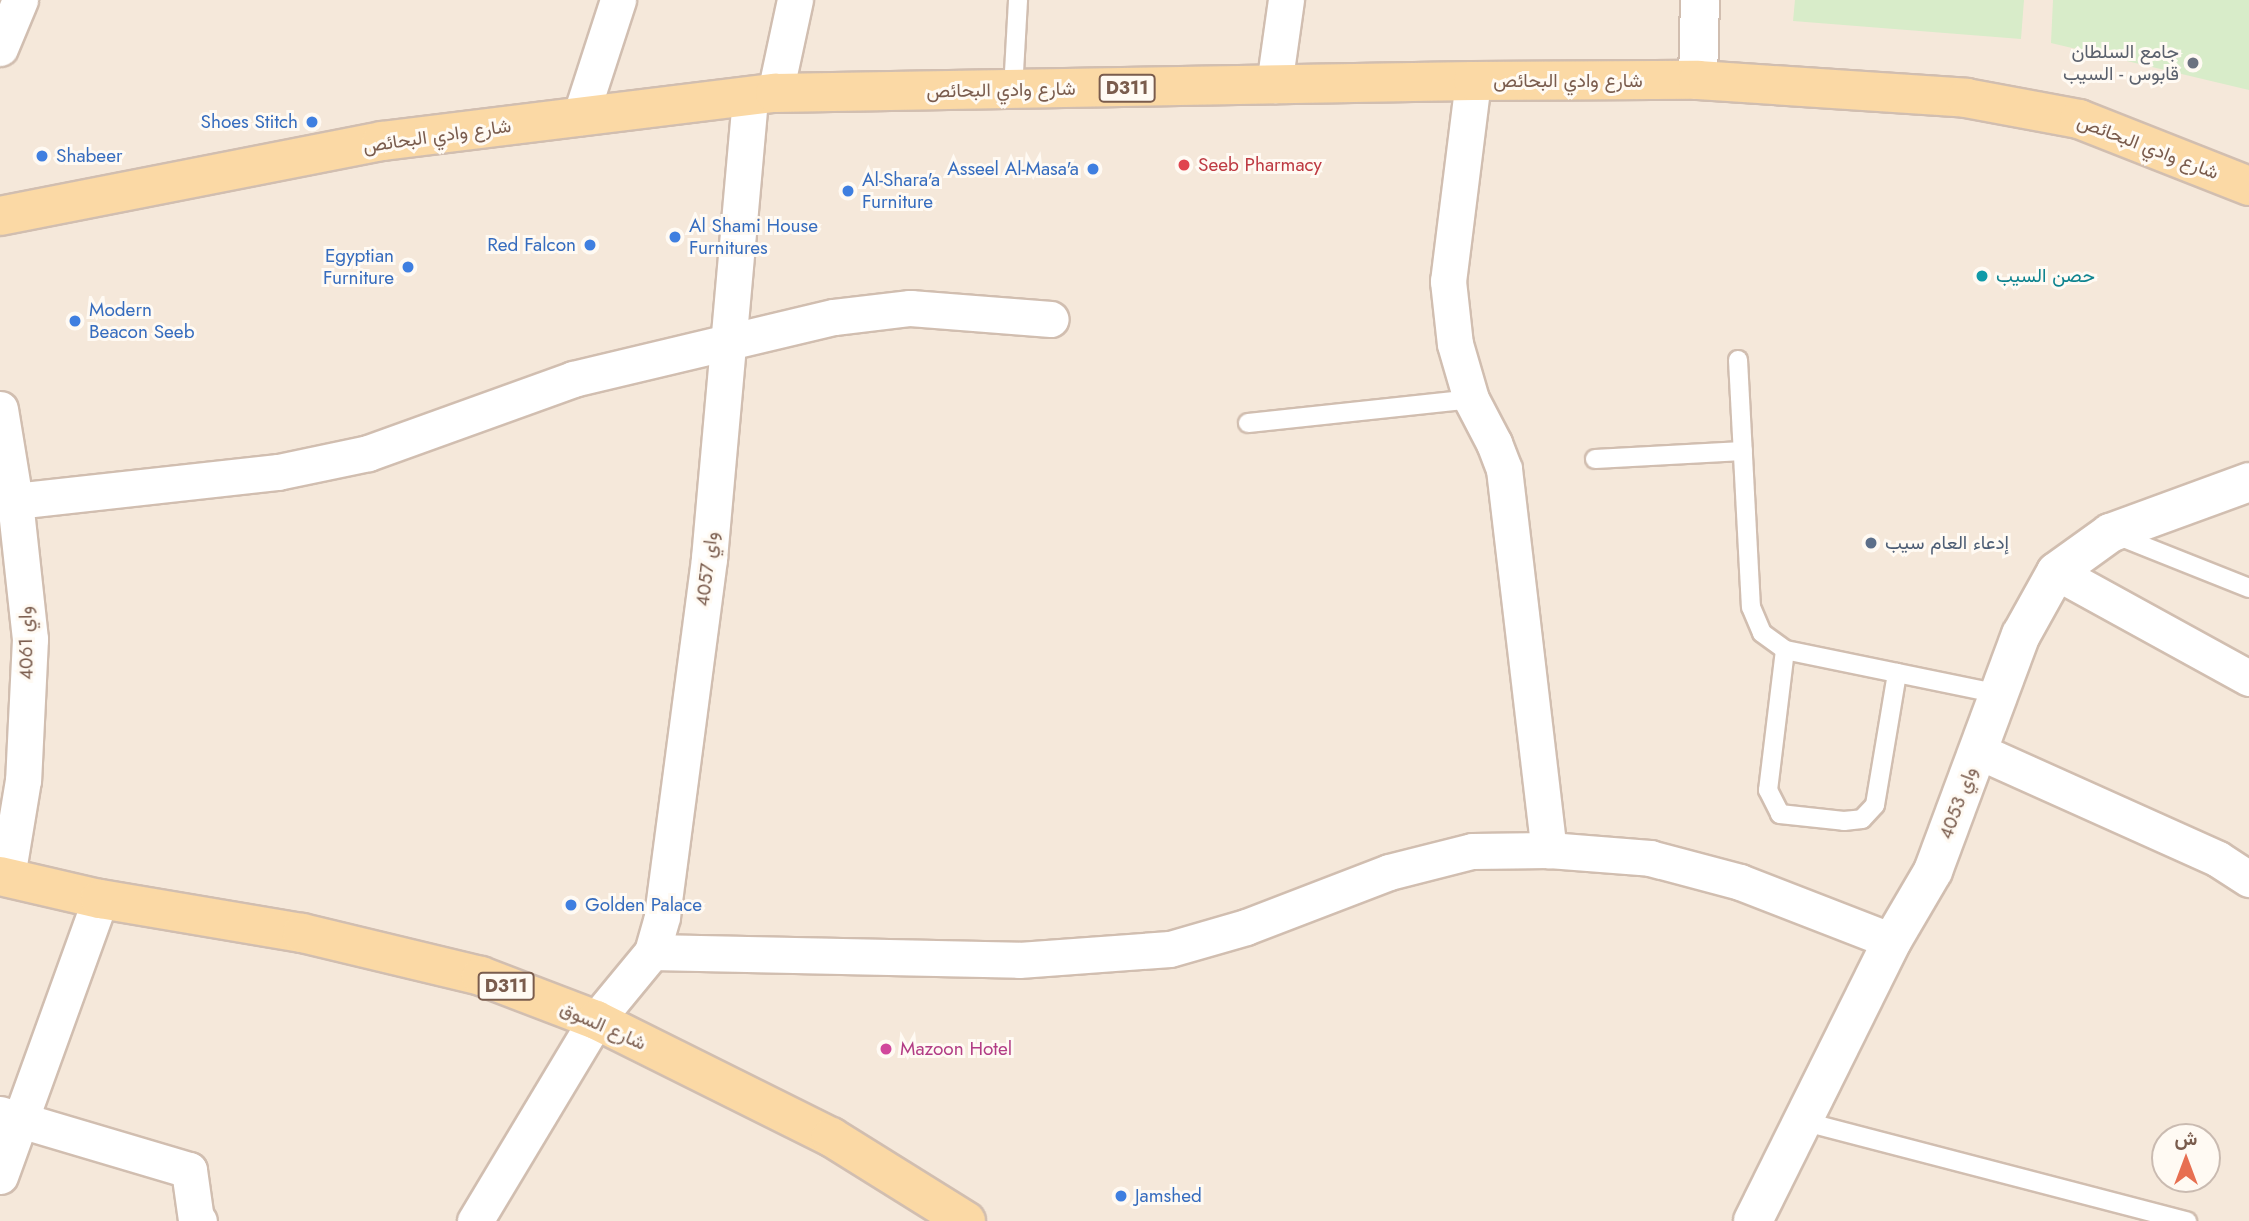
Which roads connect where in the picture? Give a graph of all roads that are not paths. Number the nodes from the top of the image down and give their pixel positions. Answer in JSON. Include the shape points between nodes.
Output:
{"nodes":[{"id":1,"x":20,"y":0,"type":"edge"},
{"id":2,"x":618,"y":0,"type":"edge"},
{"id":3,"x":795,"y":0,"type":"edge"},
{"id":4,"x":1018,"y":0,"type":"edge"},
{"id":5,"x":1286,"y":0,"type":"edge"},
{"id":6,"x":1700,"y":0,"type":"edge"},
{"id":7,"x":0,"y":47,"type":"edge"},
{"id":8,"x":1698,"y":80,"type":"junction"},
{"id":9,"x":1474,"y":81,"type":"junction"},
{"id":10,"x":1274,"y":85,"type":"junction"},
{"id":11,"x":1013,"y":90,"type":"junction"},
{"id":12,"x":762,"y":95,"type":"junction"},
{"id":13,"x":580,"y":117,"type":"junction"},
{"id":14,"x":2249,"y":186,"type":"edge"},
{"id":15,"x":0,"y":216,"type":"edge"},
{"id":16,"x":1051,"y":319,"type":"dead end"},
{"id":17,"x":729,"y":341,"type":"junction"},
{"id":18,"x":1738,"y":360,"type":"dead end"},
{"id":19,"x":1471,"y":400,"type":"junction"},
{"id":20,"x":0,"y":409,"type":"edge"},
{"id":21,"x":1248,"y":424,"type":"dead end"},
{"id":22,"x":1743,"y":451,"type":"junction"},
{"id":23,"x":1595,"y":459,"type":"dead end"},
{"id":24,"x":2249,"y":482,"type":"edge"},
{"id":25,"x":15,"y":501,"type":"junction"},
{"id":26,"x":2110,"y":533,"type":"junction"},
{"id":27,"x":2056,"y":572,"type":"junction"},
{"id":28,"x":2249,"y":588,"type":"edge"},
{"id":29,"x":1785,"y":650,"type":"junction"},
{"id":30,"x":1897,"y":673,"type":"junction"},
{"id":31,"x":2249,"y":678,"type":"edge"},
{"id":32,"x":1999,"y":694,"type":"junction"},
{"id":33,"x":1978,"y":751,"type":"junction"},
{"id":34,"x":1549,"y":850,"type":"junction"},
{"id":35,"x":4,"y":877,"type":"edge"},
{"id":36,"x":2249,"y":880,"type":"edge"},
{"id":37,"x":100,"y":899,"type":"junction"},
{"id":38,"x":1892,"y":941,"type":"junction"},
{"id":39,"x":652,"y":952,"type":"junction"},
{"id":40,"x":596,"y":1020,"type":"junction"},
{"id":41,"x":10,"y":1118,"type":"edge"},
{"id":42,"x":1802,"y":1121,"type":"junction"},
{"id":43,"x":0,"y":1176,"type":"edge"},
{"id":44,"x":199,"y":1221,"type":"edge"},
{"id":45,"x":475,"y":1221,"type":"edge"},
{"id":46,"x":966,"y":1221,"type":"edge"},
{"id":47,"x":1753,"y":1221,"type":"edge"},
{"id":48,"x":2187,"y":1221,"type":"edge"}],
"edges":[{"from":1,"to":7,"type":"street"},
{"from":2,"to":13,"type":"street"},
{"from":3,"to":12,"type":"street","name":"واي 4057"},
{"from":4,"to":11,"type":"lane"},
{"from":5,"to":10,"type":"street"},
{"from":6,"to":8,"type":"street"},
{"from":8,"to":9,"type":"main road","name":"شارع وادي البحائص","number":"D311"},
{"from":8,"to":14,"type":"main road","name":"شارع وادي البحائص","number":"D311","via":[[1966,99],[2078,119]]},
{"from":9,"to":10,"type":"main road","name":"شارع وادي البحائص","number":"D311"},
{"from":9,"to":19,"type":"street","via":[[1448,281],[1455,344]]},
{"from":10,"to":11,"type":"main road","name":"شارع وادي البحائص","number":"D311"},
{"from":11,"to":12,"type":"main road","name":"شارع وادي البحائص","number":"D311"},
{"from":12,"to":13,"type":"main road","name":"شارع وادي البحائص","number":"D311"},
{"from":12,"to":17,"type":"street","name":"واي 4057"},
{"from":13,"to":15,"type":"main road","name":"شارع وادي البحائص","number":"D311","via":[[382,141]]},
{"from":16,"to":17,"type":"street","via":[[910,308],[834,317]]},
{"from":17,"to":25,"type":"street","via":[[573,379],[368,453],[278,472]]},
{"from":17,"to":39,"type":"street","name":"واي 4057","via":[[709,558],[662,916]]},
{"from":18,"to":22,"type":"lane"},
{"from":19,"to":21,"type":"lane"},
{"from":19,"to":34,"type":"street","via":[[1504,469]]},
{"from":20,"to":25,"type":"street","name":"واي 4061"},
{"from":22,"to":23,"type":"lane"},
{"from":22,"to":29,"type":"lane","via":[[1751,607],[1762,633]]},
{"from":24,"to":26,"type":"street","name":"واي 4053"},
{"from":25,"to":35,"type":"street","name":"واي 4061","via":[[30,639],[23,780]]},
{"from":26,"to":27,"type":"street","name":"واي 4053"},
{"from":26,"to":28,"type":"lane"},
{"from":27,"to":31,"type":"street"},
{"from":27,"to":32,"type":"street","name":"واي 4053","via":[[2021,635]]},
{"from":29,"to":30,"type":"lane"},
{"from":29,"to":30,"type":"lane","via":[[1768,790],[1780,814],[1844,821],[1862,819],[1875,805]]},
{"from":30,"to":32,"type":"lane"},
{"from":32,"to":33,"type":"street","name":"واي 4053"},
{"from":33,"to":36,"type":"street","via":[[2218,859]]},
{"from":33,"to":38,"type":"street","name":"واي 4053","via":[[1933,871]]},
{"from":34,"to":38,"type":"street","via":[[1650,858],[1740,882]]},
{"from":34,"to":39,"type":"street","via":[[1472,851],[1389,872],[1246,928],[1170,949],[1019,960]]},
{"from":35,"to":37,"type":"main road","name":"شارع السوق","number":"D311"},
{"from":37,"to":40,"type":"main road","name":"شارع السوق","number":"D311","via":[[302,933],[468,973]]},
{"from":37,"to":41,"type":"street"},
{"from":38,"to":42,"type":"street","name":"واي 4053"},
{"from":39,"to":40,"type":"street","name":"واي 4057"},
{"from":40,"to":45,"type":"street","name":"واي 4057"},
{"from":40,"to":46,"type":"main road","name":"شارع السوق","number":"D311","via":[[831,1137]]},
{"from":41,"to":43,"type":"street"},
{"from":41,"to":44,"type":"street","via":[[189,1170]]},
{"from":42,"to":47,"type":"street","name":"واي 4053"},
{"from":42,"to":48,"type":"lane"}]}
